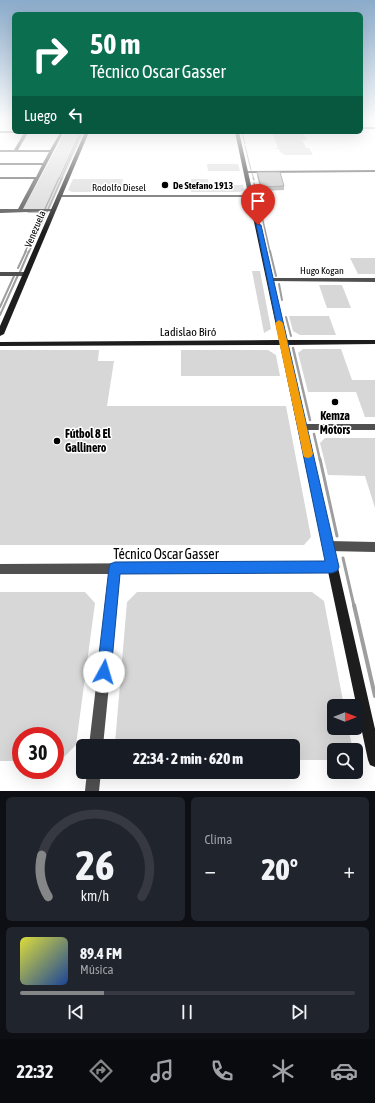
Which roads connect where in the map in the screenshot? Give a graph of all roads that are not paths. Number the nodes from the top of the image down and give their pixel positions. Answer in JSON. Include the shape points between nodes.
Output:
{"nodes":[{"id":1,"x":48,"y":158,"type":"edge"},
{"id":2,"x":76,"y":158,"type":"edge"},
{"id":3,"x":243,"y":158,"type":"edge"},
{"id":4,"x":0,"y":164,"type":"edge"},
{"id":5,"x":45,"y":164,"type":"junction"},
{"id":6,"x":375,"y":171,"type":"edge"},
{"id":7,"x":246,"y":172,"type":"junction"},
{"id":8,"x":0,"y":178,"type":"edge"},
{"id":9,"x":37,"y":178,"type":"junction"},
{"id":10,"x":59,"y":196,"type":"junction"},
{"id":11,"x":251,"y":196,"type":"junction"},
{"id":12,"x":19,"y":210,"type":"junction"},
{"id":13,"x":53,"y":210,"type":"junction"},
{"id":14,"x":0,"y":211,"type":"edge"},
{"id":15,"x":0,"y":274,"type":"edge"},
{"id":16,"x":26,"y":274,"type":"junction"},
{"id":17,"x":270,"y":280,"type":"junction"},
{"id":18,"x":375,"y":280,"type":"edge"},
{"id":19,"x":0,"y":334,"type":"edge"},
{"id":20,"x":375,"y":342,"type":"edge"},
{"id":21,"x":283,"y":343,"type":"junction"},
{"id":22,"x":0,"y":344,"type":"edge"},
{"id":23,"x":302,"y":427,"type":"junction"},
{"id":24,"x":375,"y":427,"type":"edge"},
{"id":25,"x":328,"y":546,"type":"junction"},
{"id":26,"x":375,"y":546,"type":"edge"},
{"id":27,"x":332,"y":567,"type":"junction"},
{"id":28,"x":115,"y":568,"type":"junction"},
{"id":29,"x":0,"y":569,"type":"edge"},
{"id":30,"x":97,"y":739,"type":"edge"},
{"id":31,"x":375,"y":760,"type":"edge"},
{"id":32,"x":93,"y":779,"type":"edge"},
{"id":33,"x":92,"y":791,"type":"edge"}],
"edges":[{"from":1,"to":5,"type":"street"},
{"from":2,"to":10,"type":"street","name":"Venezuela"},
{"from":3,"to":7,"type":"street"},
{"from":4,"to":5,"type":"street"},
{"from":5,"to":9,"type":"street"},
{"from":6,"to":7,"type":"street"},
{"from":7,"to":11,"type":"street"},
{"from":8,"to":9,"type":"street"},
{"from":9,"to":12,"type":"street"},
{"from":10,"to":11,"type":"street","name":"Rodolfo Diesel"},
{"from":10,"to":13,"type":"street","name":"Venezuela"},
{"from":11,"to":17,"type":"street"},
{"from":12,"to":13,"type":"street"},
{"from":12,"to":14,"type":"street"},
{"from":13,"to":16,"type":"street","name":"Venezuela"},
{"from":15,"to":16,"type":"street"},
{"from":16,"to":19,"type":"street","name":"Venezuela"},
{"from":17,"to":18,"type":"street","name":"Hugo Kogan"},
{"from":17,"to":21,"type":"street"},
{"from":20,"to":21,"type":"street","name":"Ladislao Biró"},
{"from":21,"to":22,"type":"street","name":"Ladislao Biró"},
{"from":21,"to":23,"type":"street"},
{"from":23,"to":24,"type":"street"},
{"from":23,"to":25,"type":"street"},
{"from":25,"to":26,"type":"street"},
{"from":25,"to":27,"type":"street"},
{"from":27,"to":28,"type":"street","name":"Técnico Oscar Gasser"},
{"from":27,"to":31,"type":"street"},
{"from":28,"to":29,"type":"street","name":"Técnico Oscar Gasser"},
{"from":28,"to":30,"type":"street"},
{"from":32,"to":33,"type":"street"}]}
